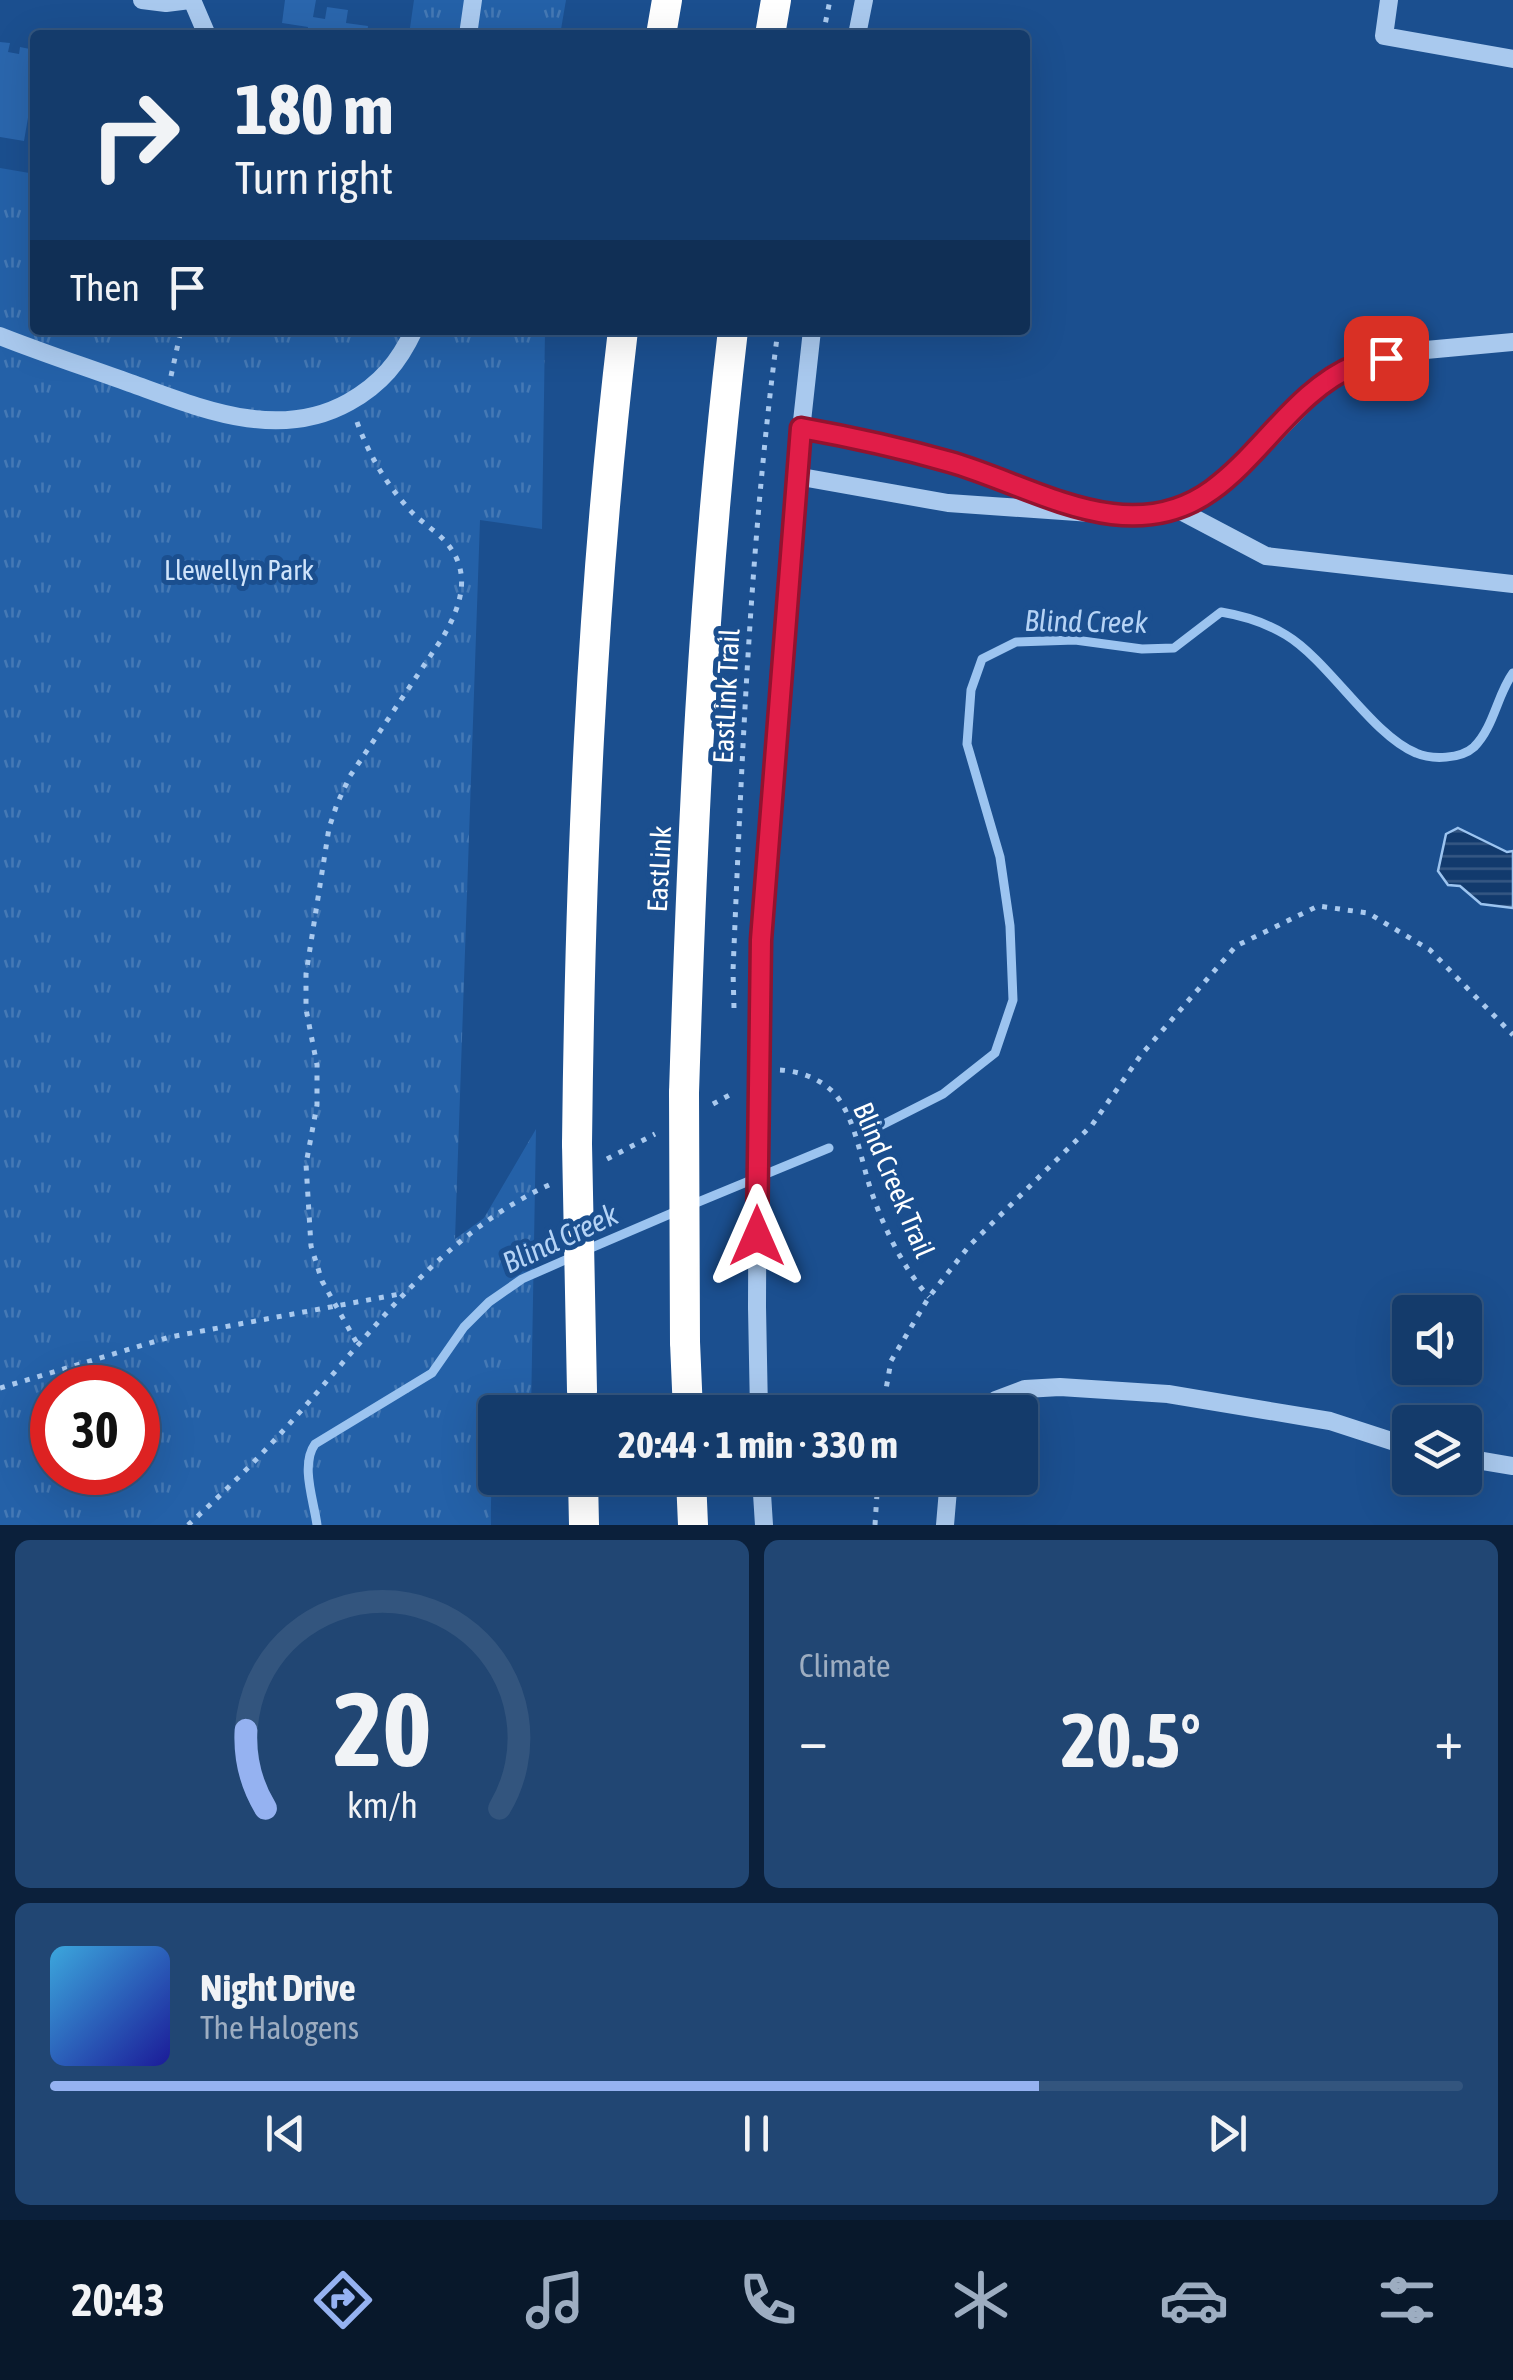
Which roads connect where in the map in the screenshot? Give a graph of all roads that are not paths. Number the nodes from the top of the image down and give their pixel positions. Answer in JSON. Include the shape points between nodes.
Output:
{"nodes":[{"id":1,"x":142,"y":0,"type":"edge"},
{"id":2,"x":191,"y":0,"type":"edge"},
{"id":3,"x":473,"y":0,"type":"edge"},
{"id":4,"x":666,"y":0,"type":"edge"},
{"id":5,"x":776,"y":0,"type":"edge"},
{"id":6,"x":864,"y":0,"type":"edge"},
{"id":7,"x":1389,"y":0,"type":"edge"},
{"id":8,"x":205,"y":30,"type":"edge"},
{"id":9,"x":469,"y":30,"type":"edge"},
{"id":10,"x":663,"y":30,"type":"edge"},
{"id":11,"x":771,"y":30,"type":"edge"},
{"id":12,"x":858,"y":30,"type":"edge"},
{"id":13,"x":1513,"y":59,"type":"edge"},
{"id":14,"x":412,"y":335,"type":"edge"},
{"id":15,"x":623,"y":335,"type":"edge"},
{"id":16,"x":731,"y":335,"type":"edge"},
{"id":17,"x":811,"y":335,"type":"edge"},
{"id":18,"x":0,"y":336,"type":"edge"},
{"id":19,"x":1513,"y":342,"type":"edge"},
{"id":20,"x":801,"y":428,"type":"junction"},
{"id":21,"x":796,"y":476,"type":"junction"},
{"id":22,"x":1176,"y":509,"type":"junction"},
{"id":23,"x":1082,"y":510,"type":"junction"},
{"id":24,"x":1513,"y":584,"type":"edge"},
{"id":25,"x":582,"y":1395,"type":"edge"},
{"id":26,"x":687,"y":1395,"type":"edge"},
{"id":27,"x":760,"y":1395,"type":"edge"},
{"id":28,"x":1009,"y":1395,"type":"edge"},
{"id":29,"x":1392,"y":1442,"type":"edge"},
{"id":30,"x":1482,"y":1461,"type":"edge"},
{"id":31,"x":1513,"y":1466,"type":"edge"},
{"id":32,"x":583,"y":1495,"type":"edge"},
{"id":33,"x":692,"y":1495,"type":"edge"},
{"id":34,"x":763,"y":1495,"type":"edge"},
{"id":35,"x":947,"y":1495,"type":"edge"},
{"id":36,"x":584,"y":1525,"type":"edge"},
{"id":37,"x":693,"y":1525,"type":"edge"},
{"id":38,"x":764,"y":1525,"type":"edge"},
{"id":39,"x":945,"y":1525,"type":"edge"}],
"edges":[{"from":1,"to":2,"type":"street"},
{"from":2,"to":8,"type":"street"},
{"from":3,"to":9,"type":"street"},
{"from":4,"to":10,"type":"highway"},
{"from":5,"to":11,"type":"highway"},
{"from":6,"to":12,"type":"street"},
{"from":7,"to":13,"type":"street","via":[[1384,36]]},
{"from":14,"to":18,"type":"street","via":[[389,373],[350,401],[328,414],[272,422],[223,414]]},
{"from":15,"to":25,"type":"highway","bridge":true,"via":[[592,686],[578,1018],[586,1154]]},
{"from":16,"to":26,"type":"highway","name":"EastLink","bridge":true,"via":[[700,688],[698,1099]]},
{"from":17,"to":20,"type":"street"},
{"from":19,"to":22,"type":"street","via":[[1356,365],[1322,385],[1242,467]]},
{"from":20,"to":21,"type":"street"},
{"from":20,"to":23,"type":"street","via":[[954,463]]},
{"from":21,"to":23,"type":"street","via":[[948,503]]},
{"from":21,"to":27,"type":"street","bridge":true,"via":[[761,940]]},
{"from":22,"to":23,"type":"street","via":[[1134,516]]},
{"from":22,"to":24,"type":"street","via":[[1266,556]]},
{"from":28,"to":29,"type":"street","via":[[1060,1387],[1168,1394],[1330,1422]]},
{"from":30,"to":31,"type":"street"},
{"from":32,"to":36,"type":"highway"},
{"from":33,"to":37,"type":"highway"},
{"from":34,"to":38,"type":"street"},
{"from":35,"to":39,"type":"street"}]}
